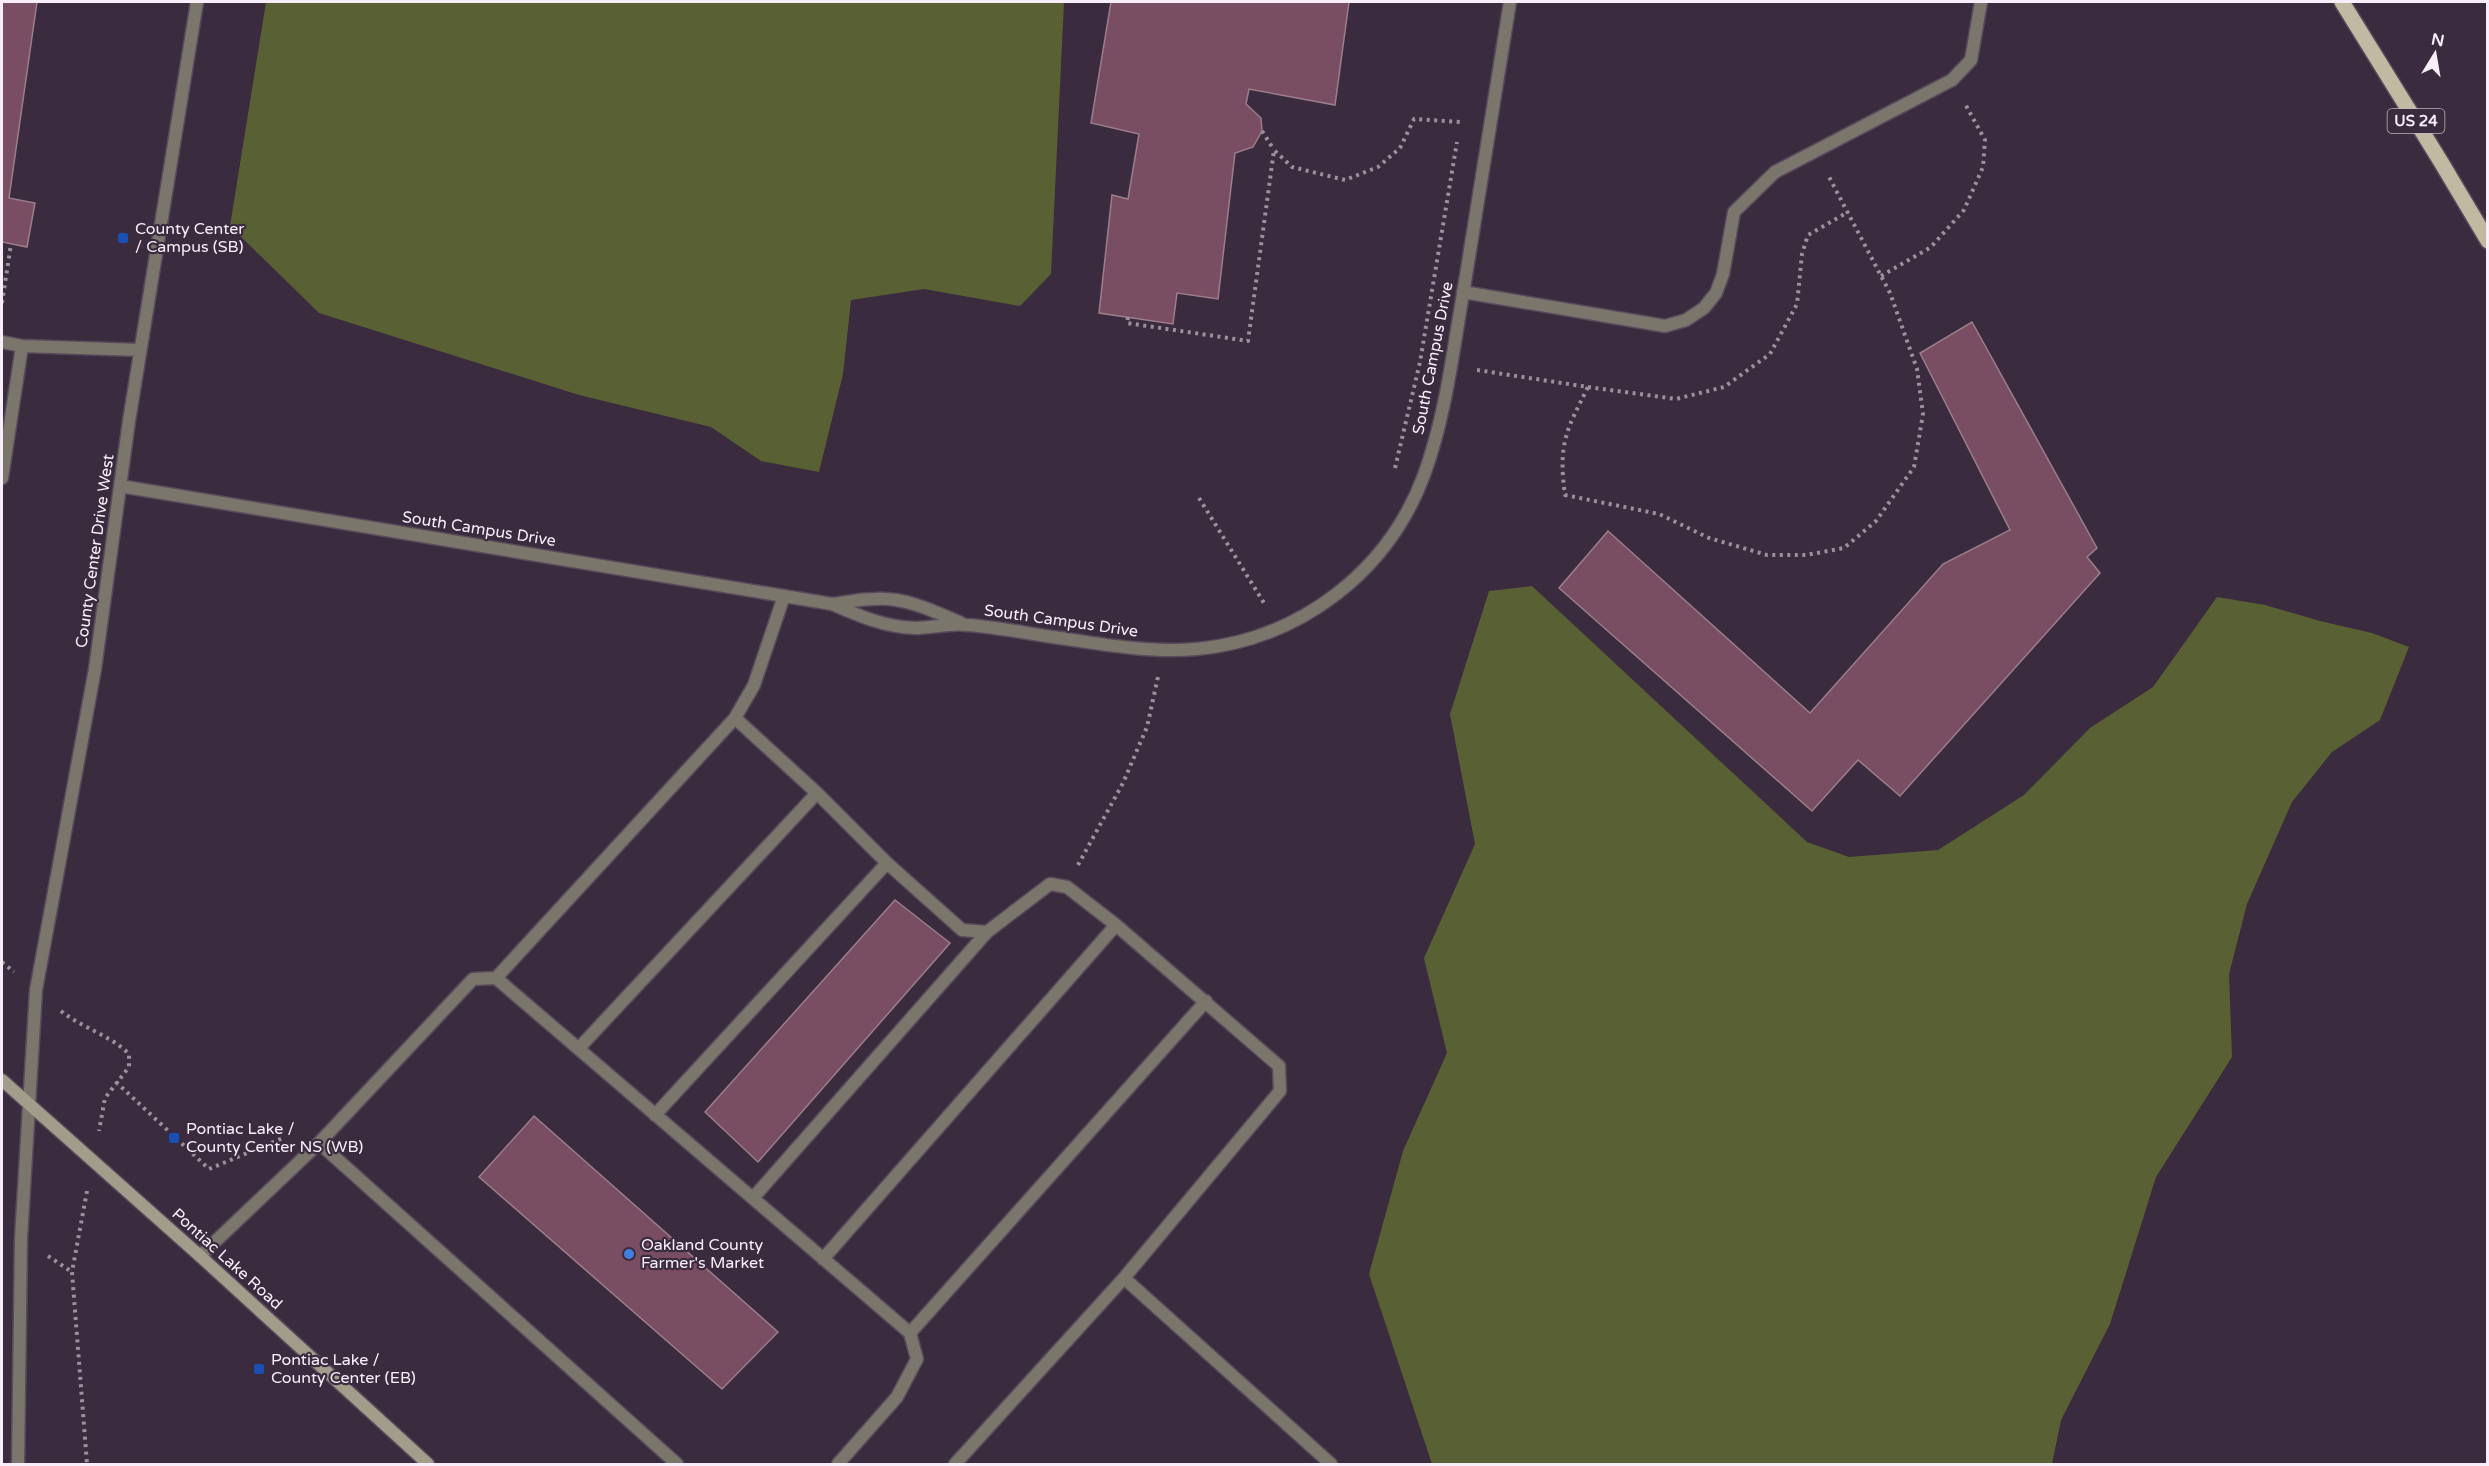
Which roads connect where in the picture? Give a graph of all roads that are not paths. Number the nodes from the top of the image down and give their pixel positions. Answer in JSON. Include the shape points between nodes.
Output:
{"nodes":[{"id":1,"x":197,"y":2,"type":"edge"},
{"id":2,"x":1510,"y":2,"type":"edge"},
{"id":3,"x":1981,"y":2,"type":"edge"},
{"id":4,"x":2342,"y":2,"type":"edge"},
{"id":5,"x":2487,"y":242,"type":"edge"},
{"id":6,"x":1463,"y":292,"type":"junction"},
{"id":7,"x":2,"y":342,"type":"edge"},
{"id":8,"x":22,"y":346,"type":"junction"},
{"id":9,"x":141,"y":350,"type":"junction"},
{"id":10,"x":2,"y":478,"type":"edge"},
{"id":11,"x":120,"y":486,"type":"junction"},
{"id":12,"x":784,"y":596,"type":"junction"},
{"id":13,"x":832,"y":604,"type":"junction"},
{"id":14,"x":964,"y":624,"type":"junction"},
{"id":15,"x":735,"y":718,"type":"junction"},
{"id":16,"x":817,"y":793,"type":"junction"},
{"id":17,"x":887,"y":863,"type":"junction"},
{"id":18,"x":1116,"y":925,"type":"junction"},
{"id":19,"x":987,"y":932,"type":"junction"},
{"id":20,"x":496,"y":978,"type":"junction"},
{"id":21,"x":1206,"y":1001,"type":"junction"},
{"id":22,"x":579,"y":1048,"type":"junction"},
{"id":23,"x":2,"y":1080,"type":"edge"},
{"id":24,"x":29,"y":1104,"type":"junction"},
{"id":25,"x":655,"y":1115,"type":"junction"},
{"id":26,"x":320,"y":1143,"type":"junction"},
{"id":27,"x":753,"y":1198,"type":"junction"},
{"id":28,"x":200,"y":1256,"type":"junction"},
{"id":29,"x":823,"y":1259,"type":"junction"},
{"id":30,"x":1124,"y":1278,"type":"junction"},
{"id":31,"x":910,"y":1333,"type":"junction"},
{"id":32,"x":18,"y":1464,"type":"edge"},
{"id":33,"x":428,"y":1464,"type":"edge"},
{"id":34,"x":677,"y":1464,"type":"edge"},
{"id":35,"x":838,"y":1464,"type":"edge"},
{"id":36,"x":955,"y":1464,"type":"edge"},
{"id":37,"x":1331,"y":1464,"type":"edge"}],
"edges":[{"from":1,"to":9,"type":"street","name":"County Center Drive West"},
{"from":2,"to":6,"type":"street","name":"South Campus Drive"},
{"from":3,"to":6,"type":"street","via":[[1971,60],[1952,80],[1775,172],[1734,212],[1716,293],[1704,308],[1686,320],[1665,326]]},
{"from":4,"to":5,"type":"main road","number":"US 24"},
{"from":6,"to":14,"type":"street","name":"South Campus Drive","via":[[1436,435],[1412,502],[1362,573],[1330,601],[1261,636],[1196,649],[1104,645]]},
{"from":7,"to":8,"type":"street"},
{"from":8,"to":9,"type":"street"},
{"from":8,"to":10,"type":"street"},
{"from":9,"to":11,"type":"street","name":"County Center Drive West"},
{"from":11,"to":12,"type":"street","name":"South Campus Drive"},
{"from":11,"to":24,"type":"street","name":"County Center Drive West","via":[[95,669],[36,990]]},
{"from":12,"to":13,"type":"street","name":"South Campus Drive"},
{"from":12,"to":15,"type":"street","via":[[754,685]]},
{"from":13,"to":14,"type":"street","name":"South Campus Drive","via":[[873,622],[915,628]]},
{"from":13,"to":14,"type":"street","name":"South Campus Drive","via":[[877,598],[899,601],[920,605]]},
{"from":15,"to":16,"type":"street"},
{"from":15,"to":20,"type":"street"},
{"from":16,"to":17,"type":"street"},
{"from":16,"to":22,"type":"street"},
{"from":17,"to":19,"type":"street","via":[[962,930]]},
{"from":17,"to":25,"type":"street"},
{"from":18,"to":19,"type":"street","via":[[1066,887],[1050,884]]},
{"from":18,"to":21,"type":"street"},
{"from":18,"to":29,"type":"street"},
{"from":19,"to":27,"type":"street"},
{"from":20,"to":22,"type":"street"},
{"from":20,"to":26,"type":"street","via":[[473,979]]},
{"from":21,"to":30,"type":"street","via":[[1279,1066],[1280,1091]]},
{"from":21,"to":31,"type":"street"},
{"from":22,"to":25,"type":"street"},
{"from":23,"to":24,"type":"main road","name":"Pontiac Lake Road"},
{"from":24,"to":28,"type":"main road","name":"Pontiac Lake Road"},
{"from":24,"to":32,"type":"street","name":"County Center Drive West","via":[[21,1238]]},
{"from":25,"to":27,"type":"street"},
{"from":26,"to":28,"type":"street"},
{"from":26,"to":34,"type":"street"},
{"from":27,"to":29,"type":"street"},
{"from":28,"to":33,"type":"main road","name":"Pontiac Lake Road"},
{"from":29,"to":31,"type":"street"},
{"from":30,"to":36,"type":"street"},
{"from":30,"to":37,"type":"street"},
{"from":31,"to":35,"type":"street","via":[[917,1359],[897,1397]]}]}
